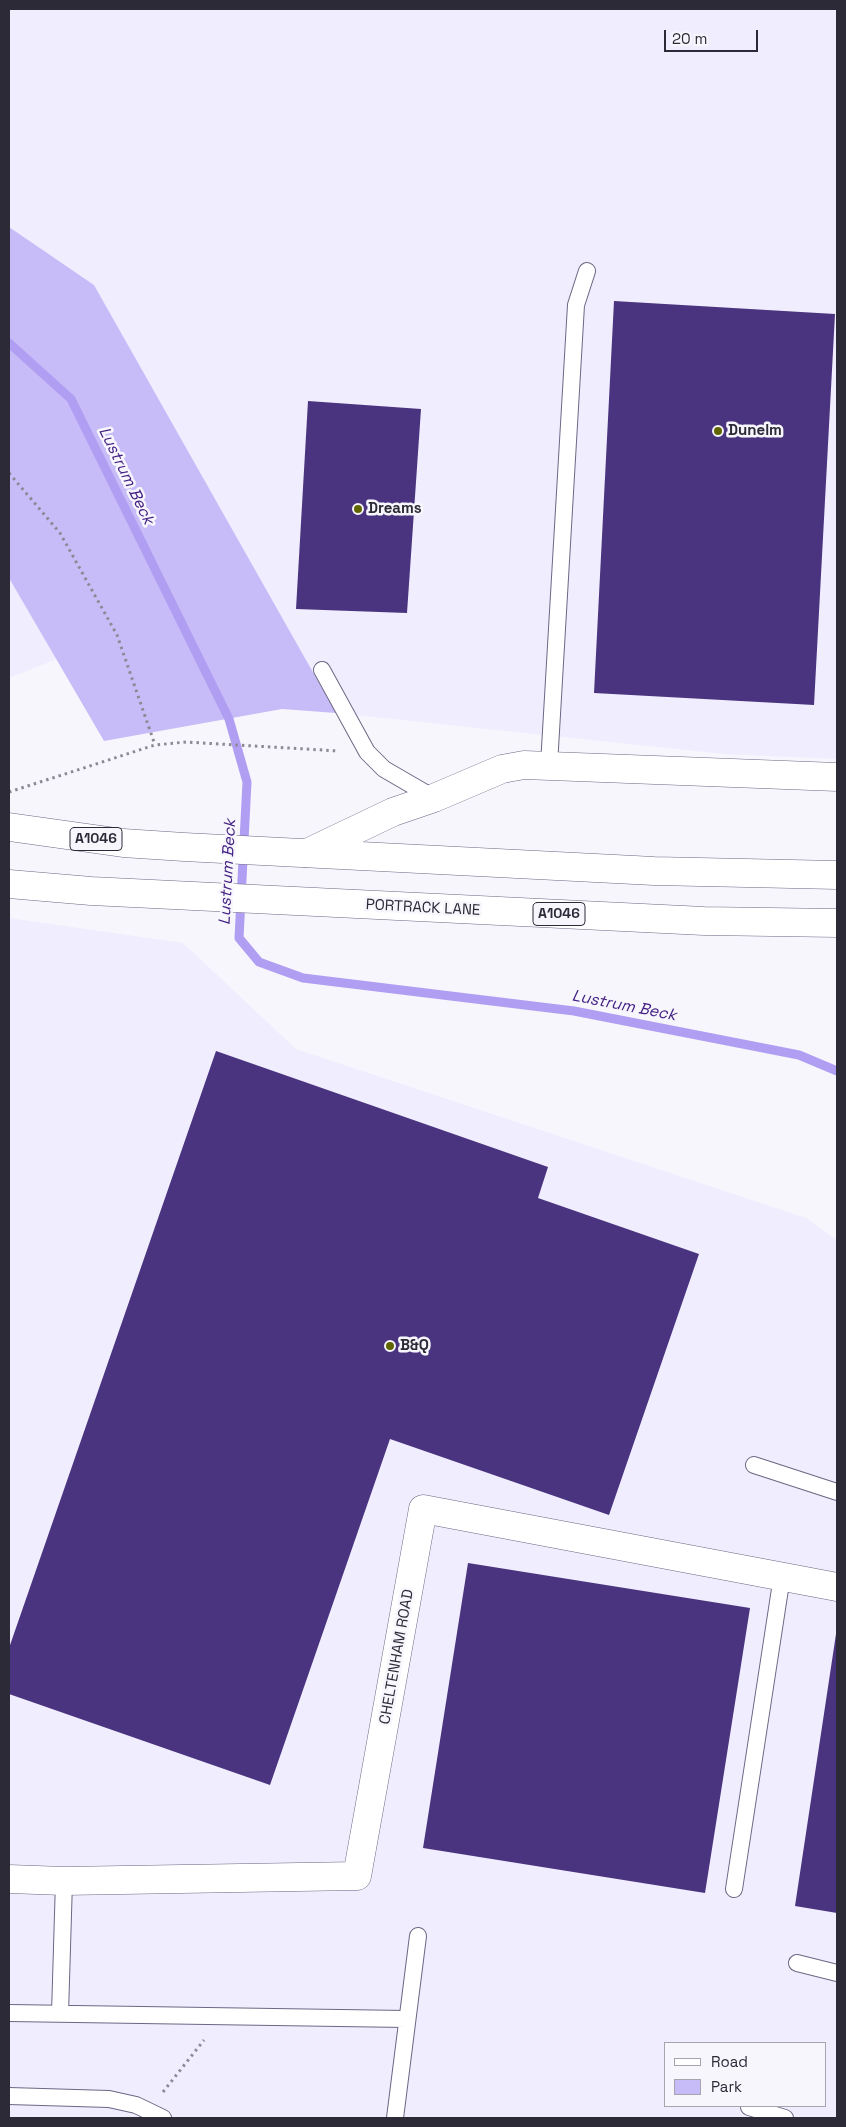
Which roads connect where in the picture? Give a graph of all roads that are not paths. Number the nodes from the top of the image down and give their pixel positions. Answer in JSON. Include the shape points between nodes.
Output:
{"nodes":[{"id":1,"x":588,"y":271,"type":"dead end"},
{"id":2,"x":322,"y":670,"type":"dead end"},
{"id":3,"x":549,"y":764,"type":"junction"},
{"id":4,"x":837,"y":777,"type":"edge"},
{"id":5,"x":434,"y":798,"type":"junction"},
{"id":6,"x":9,"y":827,"type":"edge"},
{"id":7,"x":296,"y":852,"type":"junction"},
{"id":8,"x":837,"y":874,"type":"edge"},
{"id":9,"x":9,"y":884,"type":"edge"},
{"id":10,"x":837,"y":923,"type":"edge"},
{"id":11,"x":754,"y":1465,"type":"dead end"},
{"id":12,"x":837,"y":1492,"type":"edge"},
{"id":13,"x":782,"y":1576,"type":"junction"},
{"id":14,"x":837,"y":1586,"type":"edge"},
{"id":15,"x":9,"y":1879,"type":"edge"},
{"id":16,"x":64,"y":1881,"type":"junction"},
{"id":17,"x":734,"y":1889,"type":"dead end"},
{"id":18,"x":418,"y":1936,"type":"dead end"},
{"id":19,"x":797,"y":1963,"type":"dead end"},
{"id":20,"x":837,"y":1973,"type":"edge"},
{"id":21,"x":9,"y":2013,"type":"edge"},
{"id":22,"x":60,"y":2014,"type":"junction"},
{"id":23,"x":406,"y":2019,"type":"junction"},
{"id":24,"x":9,"y":2096,"type":"edge"},
{"id":25,"x":749,"y":2108,"type":"dead end"},
{"id":26,"x":157,"y":2115,"type":"edge"},
{"id":27,"x":394,"y":2118,"type":"edge"},
{"id":28,"x":785,"y":2118,"type":"edge"}],
"edges":[{"from":1,"to":3,"type":"lane","via":[[576,305]]},
{"from":2,"to":5,"type":"lane","via":[[367,752],[384,769]]},
{"from":3,"to":4,"type":"street"},
{"from":3,"to":5,"type":"street","via":[[524,764],[502,769]]},
{"from":5,"to":7,"type":"street"},
{"from":6,"to":7,"type":"street","number":"A1046","via":[[123,843]]},
{"from":7,"to":8,"type":"street","number":"A1046","via":[[654,871]]},
{"from":9,"to":10,"type":"street","name":"PORTRACK LANE","number":"A1046","via":[[183,896],[704,921]]},
{"from":11,"to":12,"type":"lane"},
{"from":13,"to":14,"type":"street","name":"CHELTENHAM ROAD"},
{"from":13,"to":16,"type":"street","name":"CHELTENHAM ROAD","via":[[423,1509],[357,1876]]},
{"from":13,"to":17,"type":"lane"},
{"from":15,"to":16,"type":"street","name":"CHELTENHAM ROAD"},
{"from":16,"to":22,"type":"lane"},
{"from":18,"to":23,"type":"lane"},
{"from":19,"to":20,"type":"lane"},
{"from":21,"to":22,"type":"lane"},
{"from":22,"to":23,"type":"lane"},
{"from":23,"to":27,"type":"lane"},
{"from":24,"to":26,"type":"lane","via":[[109,2099],[136,2104]]},
{"from":25,"to":28,"type":"lane"}]}
